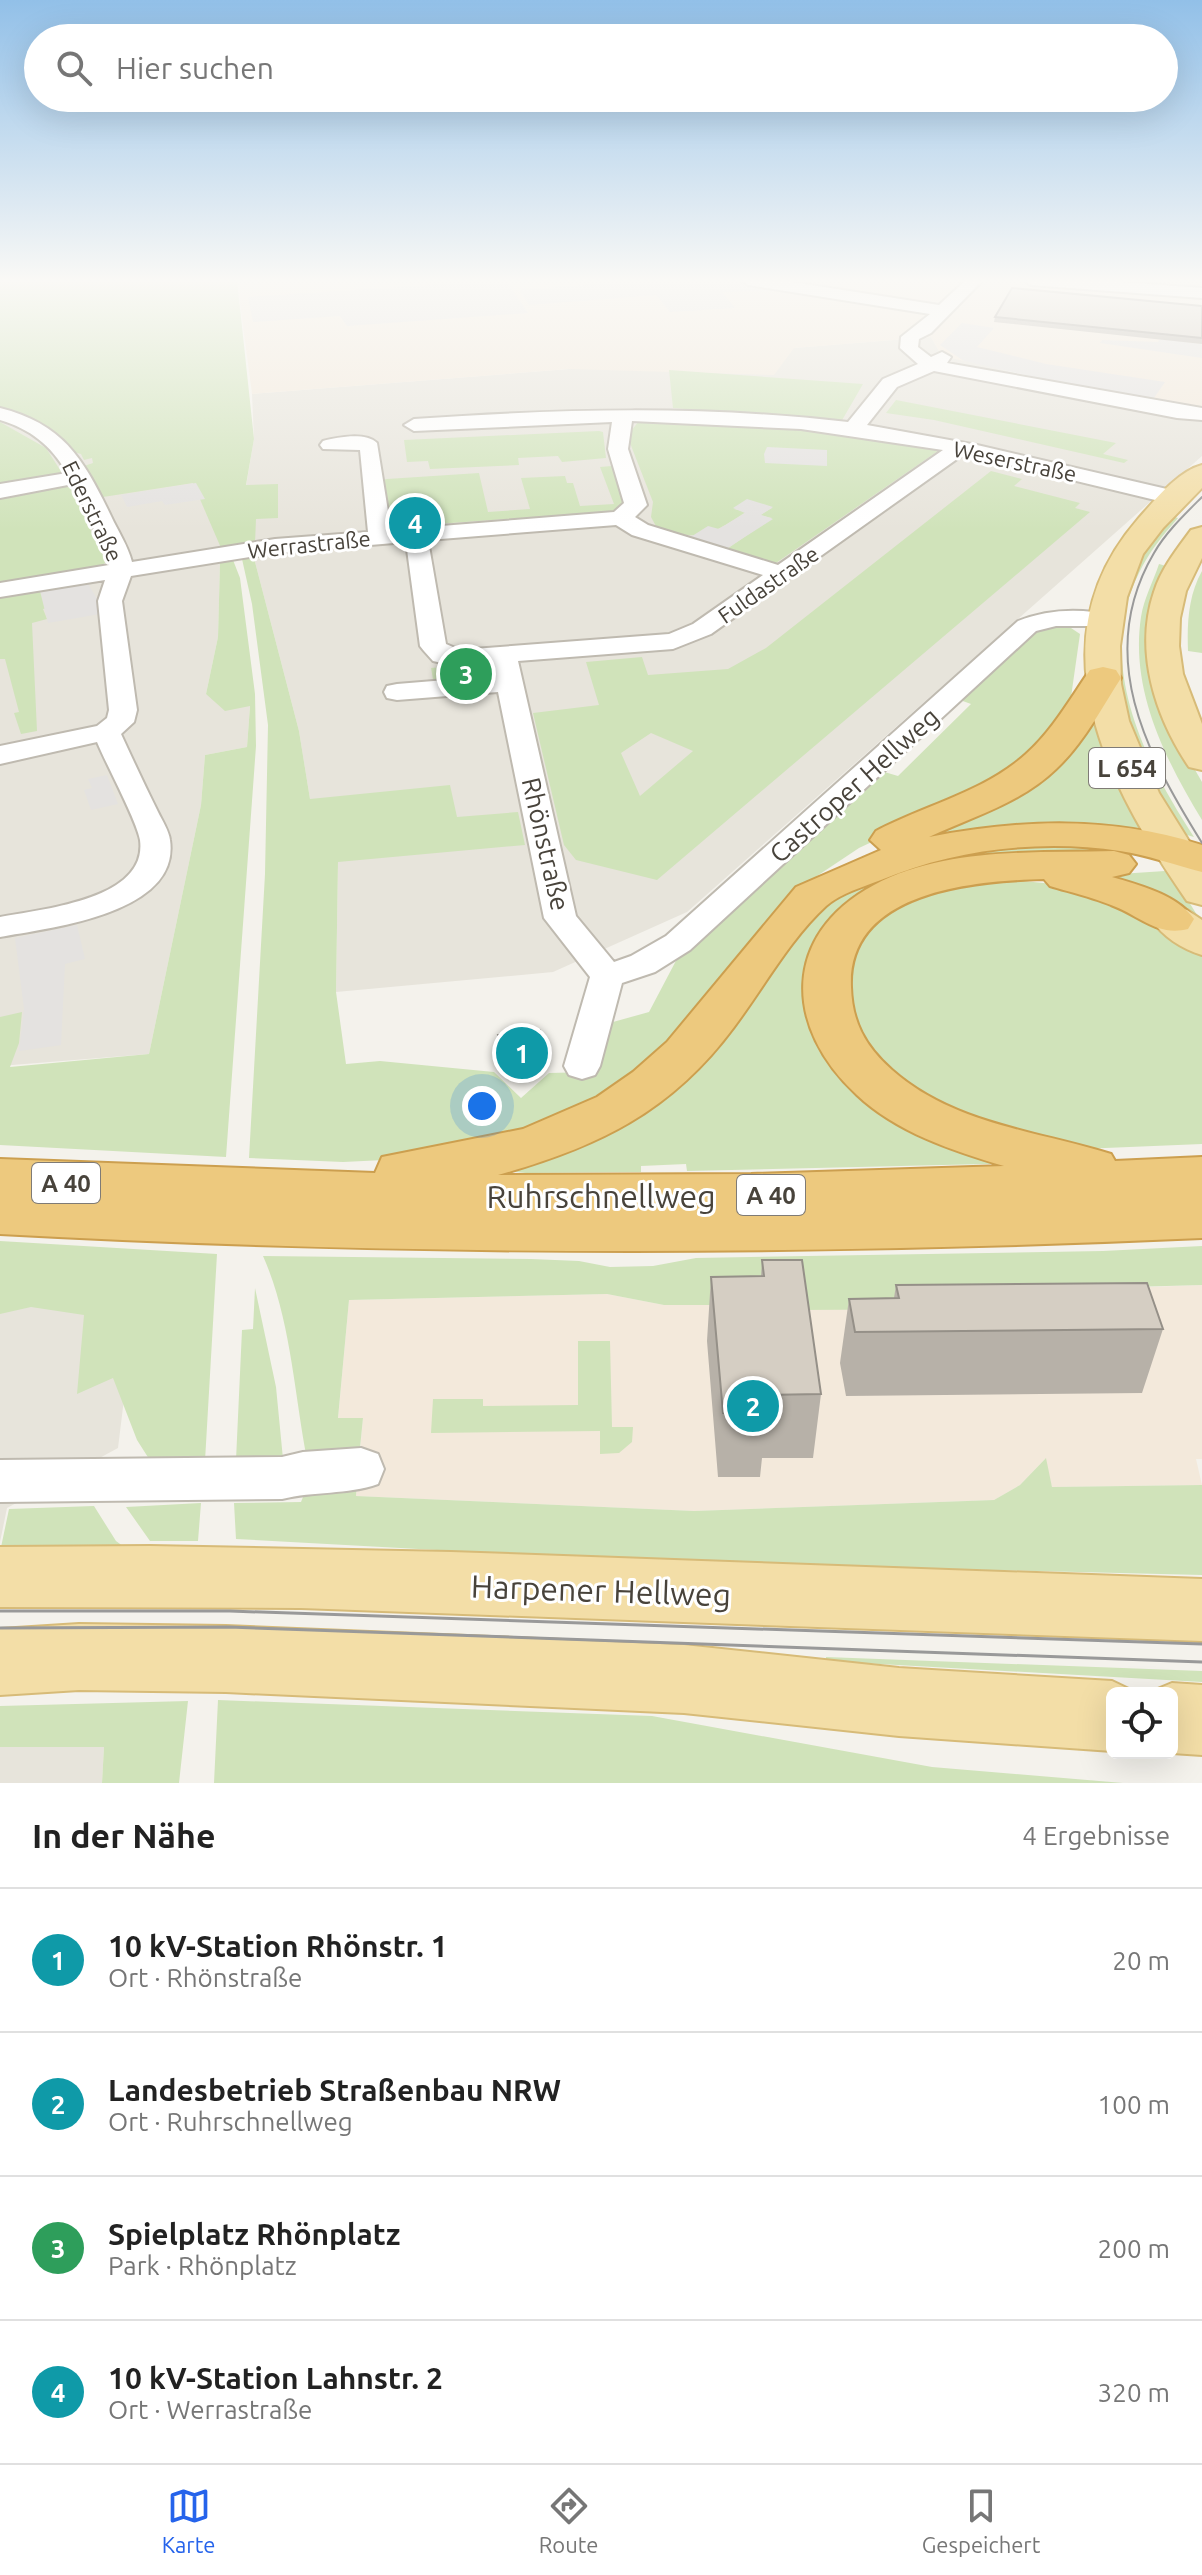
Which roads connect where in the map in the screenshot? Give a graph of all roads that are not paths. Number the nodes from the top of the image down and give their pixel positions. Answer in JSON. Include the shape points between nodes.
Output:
{"nodes":[{"id":1,"x":926,"y":363,"type":"edge"},
{"id":2,"x":945,"y":363,"type":"edge"},
{"id":3,"x":1177,"y":412,"type":"junction"},
{"id":4,"x":0,"y":414,"type":"edge"},
{"id":5,"x":623,"y":414,"type":"junction"},
{"id":6,"x":1202,"y":414,"type":"edge"},
{"id":7,"x":1202,"y":422,"type":"edge"},
{"id":8,"x":414,"y":425,"type":"dead end"},
{"id":9,"x":853,"y":429,"type":"junction"},
{"id":10,"x":330,"y":445,"type":"dead end"},
{"id":11,"x":960,"y":448,"type":"junction"},
{"id":12,"x":1202,"y":473,"type":"edge"},
{"id":13,"x":78,"y":477,"type":"junction"},
{"id":14,"x":0,"y":491,"type":"edge"},
{"id":15,"x":1176,"y":498,"type":"junction"},
{"id":16,"x":620,"y":518,"type":"junction"},
{"id":17,"x":416,"y":534,"type":"junction"},
{"id":18,"x":380,"y":536,"type":"junction"},
{"id":19,"x":1202,"y":536,"type":"edge"},
{"id":20,"x":121,"y":570,"type":"junction"},
{"id":21,"x":781,"y":573,"type":"junction"},
{"id":22,"x":0,"y":590,"type":"edge"},
{"id":23,"x":1105,"y":621,"type":"junction"},
{"id":24,"x":506,"y":669,"type":"junction"},
{"id":25,"x":1103,"y":678,"type":"junction"},
{"id":26,"x":397,"y":692,"type":"dead end"},
{"id":27,"x":106,"y":732,"type":"junction"},
{"id":28,"x":0,"y":755,"type":"edge"},
{"id":29,"x":1202,"y":759,"type":"edge"},
{"id":30,"x":995,"y":871,"type":"junction"},
{"id":31,"x":1190,"y":878,"type":"edge"},
{"id":32,"x":814,"y":894,"type":"junction"},
{"id":33,"x":0,"y":927,"type":"edge"},
{"id":34,"x":607,"y":976,"type":"junction"},
{"id":35,"x":582,"y":1066,"type":"dead end"},
{"id":36,"x":1202,"y":1177,"type":"edge"},
{"id":37,"x":0,"y":1179,"type":"edge"},
{"id":38,"x":339,"y":1199,"type":"junction"},
{"id":39,"x":129,"y":1203,"type":"junction"},
{"id":40,"x":0,"y":1213,"type":"edge"},
{"id":41,"x":1202,"y":1217,"type":"edge"},
{"id":42,"x":361,"y":1469,"type":"dead end"},
{"id":43,"x":0,"y":1481,"type":"edge"},
{"id":44,"x":0,"y":1577,"type":"edge"},
{"id":45,"x":1202,"y":1610,"type":"edge"},
{"id":46,"x":0,"y":1662,"type":"edge"},
{"id":47,"x":1106,"y":1716,"type":"edge"},
{"id":48,"x":1178,"y":1718,"type":"edge"},
{"id":49,"x":1202,"y":1720,"type":"edge"}],
"edges":[{"from":1,"to":9,"type":"street","via":[[885,389]]},
{"from":2,"to":3,"type":"street"},
{"from":3,"to":6,"type":"street"},
{"from":3,"to":7,"type":"street"},
{"from":4,"to":13,"type":"street","name":"Ederstraße","via":[[52,439]]},
{"from":5,"to":8,"type":"street","name":"Weserstraße"},
{"from":5,"to":9,"type":"street","name":"Weserstraße","via":[[718,416]]},
{"from":5,"to":16,"type":"street","via":[[618,449],[636,505]]},
{"from":9,"to":11,"type":"street","name":"Weserstraße"},
{"from":10,"to":18,"type":"street","via":[[367,443]]},
{"from":11,"to":15,"type":"street","name":"Weserstraße"},
{"from":11,"to":21,"type":"street","name":"Fuldastraße"},
{"from":12,"to":15,"type":"main road","number":"L 654"},
{"from":13,"to":14,"type":"street"},
{"from":13,"to":20,"type":"street","name":"Ederstraße","via":[[120,558]]},
{"from":15,"to":23,"type":"main road","number":"L 654","via":[[1136,541],[1119,571]]},
{"from":16,"to":17,"type":"street","name":"Werrastraße"},
{"from":16,"to":21,"type":"street","name":"Werrastraße","via":[[640,530]]},
{"from":17,"to":18,"type":"street","name":"Werrastraße"},
{"from":17,"to":24,"type":"street","via":[[433,646],[442,655]]},
{"from":18,"to":20,"type":"street","name":"Werrastraße"},
{"from":19,"to":29,"type":"main road","number":"L 654","via":[[1172,582],[1161,631],[1174,704]]},
{"from":20,"to":22,"type":"street","name":"Werrastraße"},
{"from":20,"to":27,"type":"street","name":"Ederstraße","via":[[110,604],[123,710],[120,722]]},
{"from":21,"to":24,"type":"street","name":"Fuldastraße","via":[[691,635],[673,641],[550,650]]},
{"from":23,"to":25,"type":"main road","number":"L 654"},
{"from":23,"to":34,"type":"street","name":"Castroper Hellweg","via":[[1063,616],[1027,626],[678,943],[643,964]]},
{"from":24,"to":26,"type":"street"},
{"from":24,"to":34,"type":"street","name":"Rhönstraße","via":[[560,918]]},
{"from":25,"to":31,"type":"main road","number":"L 654","via":[[1112,729],[1126,767]]},
{"from":25,"to":32,"type":"highway","via":[[1052,751],[1030,771],[866,854]]},
{"from":27,"to":28,"type":"street"},
{"from":27,"to":33,"type":"street","via":[[155,839],[151,871],[113,900]]},
{"from":30,"to":31,"type":"highway","via":[[1148,863]]},
{"from":30,"to":31,"type":"highway","via":[[1057,875],[1129,896]]},
{"from":30,"to":36,"type":"highway","via":[[931,879],[904,888],[857,916],[828,963],[824,986],[827,1016],[839,1045],[895,1099],[976,1137],[1066,1163]]},
{"from":31,"to":32,"type":"highway","via":[[1092,838],[1000,837],[902,855]]},
{"from":32,"to":38,"type":"highway","via":[[700,1039],[624,1106],[551,1142]]},
{"from":34,"to":35,"type":"street"},
{"from":36,"to":38,"type":"highway","name":"Ruhrschnellweg","number":"A 40","via":[[853,1193]]},
{"from":37,"to":39,"type":"highway","name":"Ruhrschnellweg","number":"A 40"},
{"from":38,"to":39,"type":"highway","name":"Ruhrschnellweg","number":"A 40"},
{"from":38,"to":39,"type":"highway","name":"Ruhrschnellweg","number":"A 40","via":[[248,1190]]},
{"from":38,"to":41,"type":"highway","name":"Ruhrschnellweg","number":"A 40","via":[[757,1231]]},
{"from":39,"to":40,"type":"highway","name":"Ruhrschnellweg","number":"A 40"},
{"from":42,"to":43,"type":"street","via":[[282,1478]]},
{"from":44,"to":45,"type":"main road","name":"Harpener Hellweg","via":[[210,1576]]},
{"from":46,"to":47,"type":"main road","via":[[201,1659],[684,1679],[899,1702]]},
{"from":48,"to":49,"type":"main road"}]}
